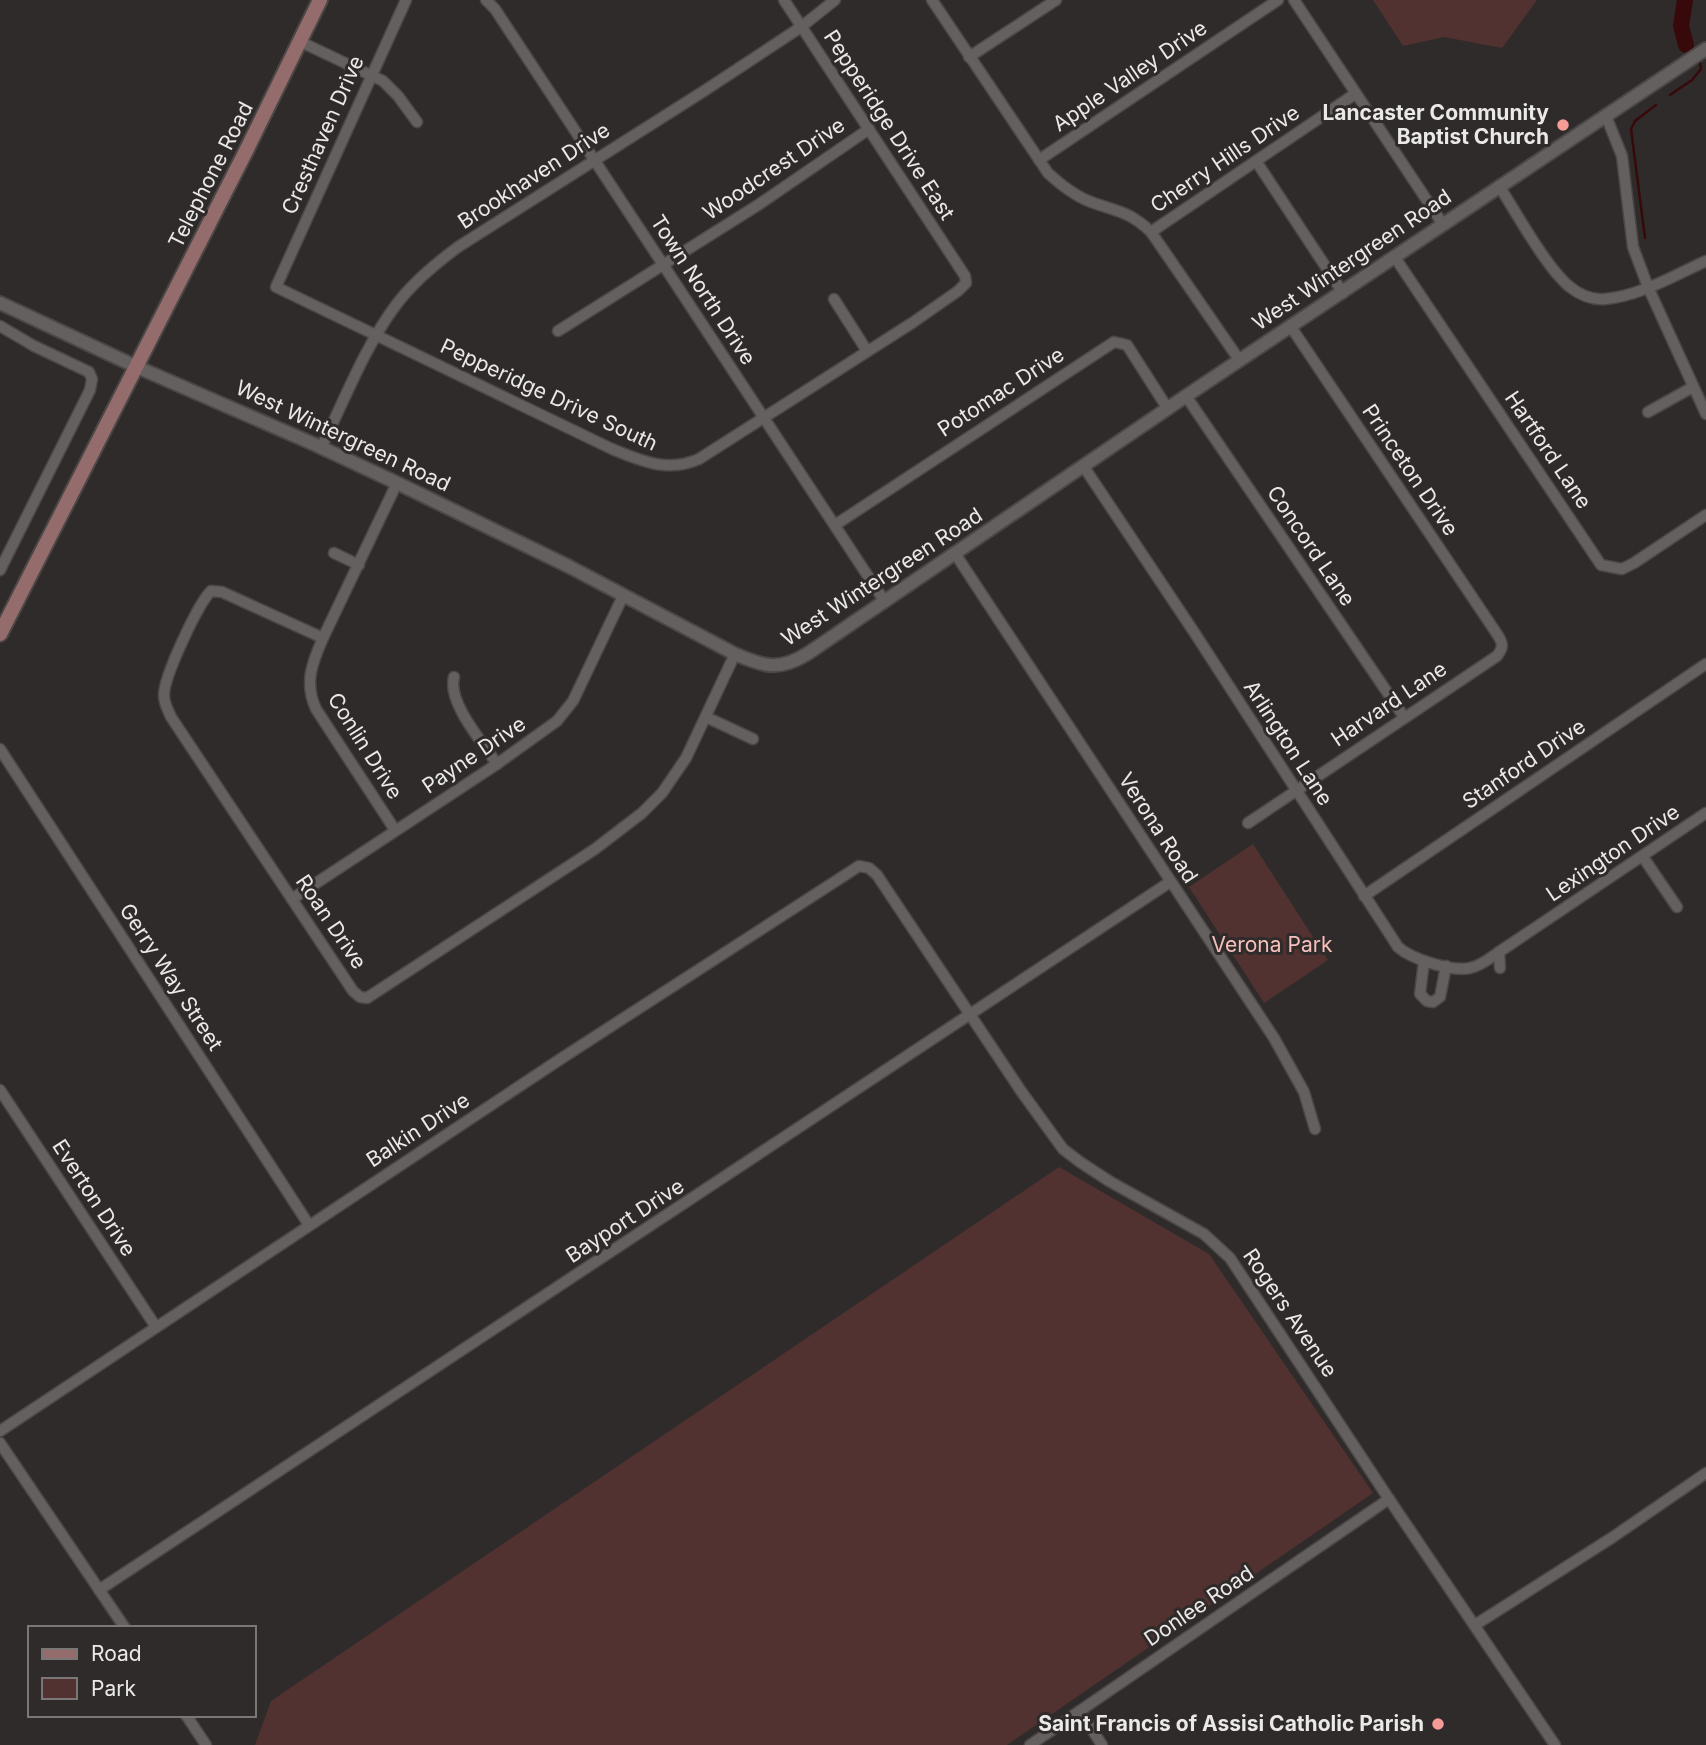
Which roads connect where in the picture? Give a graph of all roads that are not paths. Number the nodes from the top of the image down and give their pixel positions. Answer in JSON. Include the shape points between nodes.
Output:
{"nodes":[{"id":1,"x":320,"y":0,"type":"edge"},
{"id":2,"x":406,"y":0,"type":"edge"},
{"id":3,"x":486,"y":0,"type":"edge"},
{"id":4,"x":784,"y":0,"type":"edge"},
{"id":5,"x":835,"y":0,"type":"edge"},
{"id":6,"x":932,"y":0,"type":"edge"},
{"id":7,"x":1056,"y":0,"type":"edge"},
{"id":8,"x":1278,"y":0,"type":"edge"},
{"id":9,"x":1294,"y":0,"type":"edge"},
{"id":10,"x":801,"y":27,"type":"junction"},
{"id":11,"x":300,"y":42,"type":"junction"},
{"id":12,"x":1706,"y":49,"type":"edge"},
{"id":13,"x":969,"y":57,"type":"junction"},
{"id":14,"x":371,"y":75,"type":"junction"},
{"id":15,"x":1355,"y":94,"type":"junction"},
{"id":16,"x":1606,"y":116,"type":"junction"},
{"id":17,"x":417,"y":122,"type":"dead end"},
{"id":18,"x":869,"y":129,"type":"junction"},
{"id":19,"x":594,"y":160,"type":"junction"},
{"id":20,"x":1038,"y":160,"type":"junction"},
{"id":21,"x":1256,"y":161,"type":"junction"},
{"id":22,"x":1499,"y":186,"type":"junction"},
{"id":23,"x":1442,"y":223,"type":"junction"},
{"id":24,"x":1151,"y":232,"type":"junction"},
{"id":25,"x":1394,"y":256,"type":"junction"},
{"id":26,"x":1706,"y":261,"type":"edge"},
{"id":27,"x":663,"y":264,"type":"junction"},
{"id":28,"x":962,"y":271,"type":"joint"},
{"id":29,"x":276,"y":287,"type":"joint"},
{"id":30,"x":1648,"y":287,"type":"junction"},
{"id":31,"x":1343,"y":293,"type":"junction"},
{"id":32,"x":834,"y":299,"type":"dead end"},
{"id":33,"x":0,"y":303,"type":"edge"},
{"id":34,"x":0,"y":326,"type":"edge"},
{"id":35,"x":1291,"y":327,"type":"junction"},
{"id":36,"x":558,"y":331,"type":"dead end"},
{"id":37,"x":376,"y":337,"type":"junction"},
{"id":38,"x":867,"y":351,"type":"junction"},
{"id":39,"x":1240,"y":361,"type":"junction"},
{"id":40,"x":137,"y":367,"type":"junction"},
{"id":41,"x":1693,"y":387,"type":"junction"},
{"id":42,"x":1186,"y":396,"type":"junction"},
{"id":43,"x":1168,"y":409,"type":"junction"},
{"id":44,"x":1648,"y":412,"type":"dead end"},
{"id":45,"x":1706,"y":414,"type":"edge"},
{"id":46,"x":763,"y":417,"type":"junction"},
{"id":47,"x":321,"y":447,"type":"junction"},
{"id":48,"x":1084,"y":467,"type":"junction"},
{"id":49,"x":397,"y":483,"type":"junction"},
{"id":50,"x":1706,"y":515,"type":"edge"},
{"id":51,"x":835,"y":525,"type":"junction"},
{"id":52,"x":334,"y":553,"type":"dead end"},
{"id":53,"x":956,"y":555,"type":"junction"},
{"id":54,"x":359,"y":565,"type":"junction"},
{"id":55,"x":0,"y":570,"type":"edge"},
{"id":56,"x":623,"y":596,"type":"junction"},
{"id":57,"x":885,"y":602,"type":"junction"},
{"id":58,"x":0,"y":634,"type":"edge"},
{"id":59,"x":1497,"y":634,"type":"joint"},
{"id":60,"x":323,"y":638,"type":"junction"},
{"id":61,"x":736,"y":654,"type":"junction"},
{"id":62,"x":1706,"y":664,"type":"edge"},
{"id":63,"x":454,"y":677,"type":"dead end"},
{"id":64,"x":706,"y":717,"type":"junction"},
{"id":65,"x":1404,"y":717,"type":"junction"},
{"id":66,"x":753,"y":739,"type":"dead end"},
{"id":67,"x":0,"y":749,"type":"edge"},
{"id":68,"x":497,"y":764,"type":"junction"},
{"id":69,"x":1296,"y":790,"type":"junction"},
{"id":70,"x":1706,"y":813,"type":"edge"},
{"id":71,"x":1248,"y":823,"type":"dead end"},
{"id":72,"x":395,"y":830,"type":"junction"},
{"id":73,"x":1643,"y":857,"type":"junction"},
{"id":74,"x":859,"y":866,"type":"joint"},
{"id":75,"x":1170,"y":882,"type":"junction"},
{"id":76,"x":1364,"y":896,"type":"junction"},
{"id":77,"x":292,"y":899,"type":"junction"},
{"id":78,"x":1677,"y":907,"type":"dead end"},
{"id":79,"x":1542,"y":923,"type":"joint"},
{"id":80,"x":1499,"y":952,"type":"junction"},
{"id":81,"x":1424,"y":961,"type":"junction"},
{"id":82,"x":1446,"y":966,"type":"junction"},
{"id":83,"x":1500,"y":968,"type":"dead end"},
{"id":84,"x":972,"y":1015,"type":"junction"},
{"id":85,"x":0,"y":1090,"type":"edge"},
{"id":86,"x":1315,"y":1129,"type":"dead end"},
{"id":87,"x":309,"y":1225,"type":"junction"},
{"id":88,"x":156,"y":1327,"type":"junction"},
{"id":89,"x":0,"y":1431,"type":"edge"},
{"id":90,"x":0,"y":1443,"type":"edge"},
{"id":91,"x":1706,"y":1473,"type":"edge"},
{"id":92,"x":1389,"y":1499,"type":"junction"},
{"id":93,"x":99,"y":1590,"type":"junction"},
{"id":94,"x":1475,"y":1625,"type":"junction"},
{"id":95,"x":124,"y":1626,"type":"edge"},
{"id":96,"x":1080,"y":1711,"type":"junction"},
{"id":97,"x":187,"y":1717,"type":"edge"},
{"id":98,"x":206,"y":1745,"type":"edge"},
{"id":99,"x":1030,"y":1745,"type":"edge"},
{"id":100,"x":1102,"y":1745,"type":"edge"},
{"id":101,"x":1555,"y":1745,"type":"edge"}],
"edges":[{"from":1,"to":11,"type":"main road","name":"Telephone Road"},
{"from":2,"to":14,"type":"street","name":"Cresthaven Drive"},
{"from":3,"to":19,"type":"street","name":"Town North Drive"},
{"from":4,"to":10,"type":"street","name":"Pepperidge Drive East"},
{"from":5,"to":10,"type":"street","name":"Brookhaven Drive"},
{"from":6,"to":13,"type":"street"},
{"from":7,"to":13,"type":"street"},
{"from":8,"to":20,"type":"street","name":"Apple Valley Drive"},
{"from":9,"to":15,"type":"street"},
{"from":10,"to":18,"type":"street","name":"Pepperidge Drive East"},
{"from":10,"to":19,"type":"street","name":"Brookhaven Drive"},
{"from":11,"to":14,"type":"street"},
{"from":11,"to":40,"type":"main road","name":"Telephone Road"},
{"from":12,"to":16,"type":"street","name":"West Wintergreen Road"},
{"from":13,"to":20,"type":"street"},
{"from":14,"to":17,"type":"street","via":[[398,96]]},
{"from":14,"to":29,"type":"street","name":"Cresthaven Drive"},
{"from":15,"to":21,"type":"street","name":"Cherry Hills Drive"},
{"from":15,"to":23,"type":"street"},
{"from":16,"to":22,"type":"street","name":"West Wintergreen Road"},
{"from":16,"to":30,"type":"street","via":[[1622,156],[1631,239]]},
{"from":18,"to":27,"type":"street","name":"Woodcrest Drive"},
{"from":18,"to":28,"type":"street","name":"Pepperidge Drive East"},
{"from":19,"to":27,"type":"street","name":"Town North Drive"},
{"from":19,"to":37,"type":"street","name":"Brookhaven Drive","via":[[431,267],[395,306]]},
{"from":20,"to":24,"type":"street","via":[[1072,192],[1126,212]]},
{"from":21,"to":24,"type":"street","name":"Cherry Hills Drive"},
{"from":21,"to":31,"type":"street"},
{"from":22,"to":23,"type":"street","name":"West Wintergreen Road"},
{"from":22,"to":30,"type":"street","via":[[1551,266],[1576,292],[1607,299]]},
{"from":23,"to":25,"type":"street","name":"West Wintergreen Road"},
{"from":24,"to":39,"type":"street"},
{"from":25,"to":31,"type":"street","name":"West Wintergreen Road"},
{"from":25,"to":50,"type":"street","name":"Hartford Lane","via":[[1601,565],[1622,569],[1634,564]]},
{"from":26,"to":30,"type":"street"},
{"from":27,"to":36,"type":"street","name":"Woodcrest Drive"},
{"from":27,"to":46,"type":"street","name":"Town North Drive"},
{"from":28,"to":38,"type":"street","name":"Pepperidge Drive South","via":[[967,279],[964,287]]},
{"from":29,"to":37,"type":"street","name":"Pepperidge Drive South"},
{"from":30,"to":41,"type":"street"},
{"from":31,"to":35,"type":"street","name":"West Wintergreen Road"},
{"from":32,"to":38,"type":"street"},
{"from":33,"to":40,"type":"street","name":"West Wintergreen Road"},
{"from":34,"to":55,"type":"street","via":[[89,372],[92,379]]},
{"from":35,"to":39,"type":"street","name":"West Wintergreen Road"},
{"from":35,"to":59,"type":"street","name":"Princeton Drive"},
{"from":37,"to":46,"type":"street","name":"Pepperidge Drive South","via":[[651,465],[690,462]]},
{"from":37,"to":47,"type":"street","name":"Brookhaven Drive"},
{"from":38,"to":46,"type":"street","name":"Pepperidge Drive South"},
{"from":39,"to":42,"type":"street","name":"West Wintergreen Road"},
{"from":40,"to":47,"type":"street","name":"West Wintergreen Road"},
{"from":40,"to":58,"type":"main road"},
{"from":41,"to":44,"type":"street"},
{"from":41,"to":45,"type":"street"},
{"from":42,"to":43,"type":"street","name":"West Wintergreen Road"},
{"from":42,"to":65,"type":"street","name":"Concord Lane"},
{"from":43,"to":48,"type":"street","name":"West Wintergreen Road"},
{"from":43,"to":51,"type":"street","name":"Potomac Drive","via":[[1127,345],[1114,342]]},
{"from":46,"to":51,"type":"street","name":"Town North Drive"},
{"from":47,"to":49,"type":"street","name":"West Wintergreen Road"},
{"from":48,"to":53,"type":"street","name":"West Wintergreen Road"},
{"from":48,"to":69,"type":"street","name":"Arlington Lane"},
{"from":49,"to":54,"type":"street","name":"Conlin Drive"},
{"from":49,"to":56,"type":"street","name":"West Wintergreen Road"},
{"from":51,"to":57,"type":"street","name":"Town North Drive"},
{"from":52,"to":54,"type":"street"},
{"from":53,"to":57,"type":"street","name":"West Wintergreen Road"},
{"from":53,"to":75,"type":"street","name":"Verona Road"},
{"from":54,"to":60,"type":"street","name":"Conlin Drive"},
{"from":56,"to":61,"type":"street","name":"West Wintergreen Road"},
{"from":56,"to":68,"type":"street","name":"Payne Drive","via":[[565,712]]},
{"from":57,"to":61,"type":"street","name":"West Wintergreen Road","via":[[790,664],[777,667]]},
{"from":59,"to":65,"type":"street","name":"Harvard Lane","via":[[1503,650],[1497,656]]},
{"from":60,"to":72,"type":"street","name":"Conlin Drive","via":[[310,676],[311,698]]},
{"from":60,"to":77,"type":"street","name":"Roan Drive","via":[[222,592],[211,592],[181,645],[164,696],[171,717]]},
{"from":61,"to":64,"type":"street","name":"Roan Drive"},
{"from":62,"to":76,"type":"street","name":"Stanford Drive"},
{"from":63,"to":68,"type":"street","via":[[455,699]]},
{"from":64,"to":66,"type":"street"},
{"from":64,"to":77,"type":"street","name":"Roan Drive","via":[[686,758],[642,813],[595,849],[366,998],[354,991]]},
{"from":65,"to":69,"type":"street","name":"Harvard Lane"},
{"from":67,"to":87,"type":"street","name":"Gerry Way Street"},
{"from":68,"to":72,"type":"street","name":"Payne Drive"},
{"from":69,"to":71,"type":"street","name":"Harvard Lane"},
{"from":69,"to":76,"type":"street","name":"Arlington Lane"},
{"from":70,"to":73,"type":"street","name":"Lexington Drive"},
{"from":72,"to":77,"type":"street","name":"Payne Drive"},
{"from":73,"to":78,"type":"street"},
{"from":73,"to":79,"type":"street","name":"Lexington Drive"},
{"from":74,"to":84,"type":"street","name":"Rogers Avenue","via":[[877,875]]},
{"from":74,"to":87,"type":"street","name":"Balkin Drive"},
{"from":75,"to":84,"type":"street","name":"Bayport Drive"},
{"from":75,"to":86,"type":"street","name":"Verona Road","via":[[1274,1038],[1304,1092]]},
{"from":76,"to":81,"type":"street","name":"Arlington Lane","via":[[1398,947]]},
{"from":79,"to":80,"type":"street","name":"Arlington Lane"},
{"from":80,"to":82,"type":"street","name":"Arlington Lane","via":[[1470,969]]},
{"from":80,"to":83,"type":"street"},
{"from":81,"to":82,"type":"street","name":"Arlington Lane"},
{"from":81,"to":82,"type":"street","via":[[1420,994],[1427,1001],[1440,997]]},
{"from":84,"to":92,"type":"street","name":"Rogers Avenue","via":[[1063,1149],[1204,1234],[1230,1258]]},
{"from":84,"to":93,"type":"street","name":"Bayport Drive"},
{"from":85,"to":88,"type":"street","name":"Everton Drive"},
{"from":87,"to":88,"type":"street","name":"Balkin Drive"},
{"from":88,"to":89,"type":"street","name":"Balkin Drive"},
{"from":90,"to":93,"type":"street"},
{"from":91,"to":94,"type":"street"},
{"from":92,"to":94,"type":"street","name":"Rogers Avenue"},
{"from":92,"to":96,"type":"street","name":"Donlee Road"},
{"from":93,"to":95,"type":"street"},
{"from":94,"to":101,"type":"street","name":"Rogers Avenue"},
{"from":96,"to":99,"type":"street","name":"Donlee Road"},
{"from":96,"to":100,"type":"street"},
{"from":97,"to":98,"type":"street"}]}
